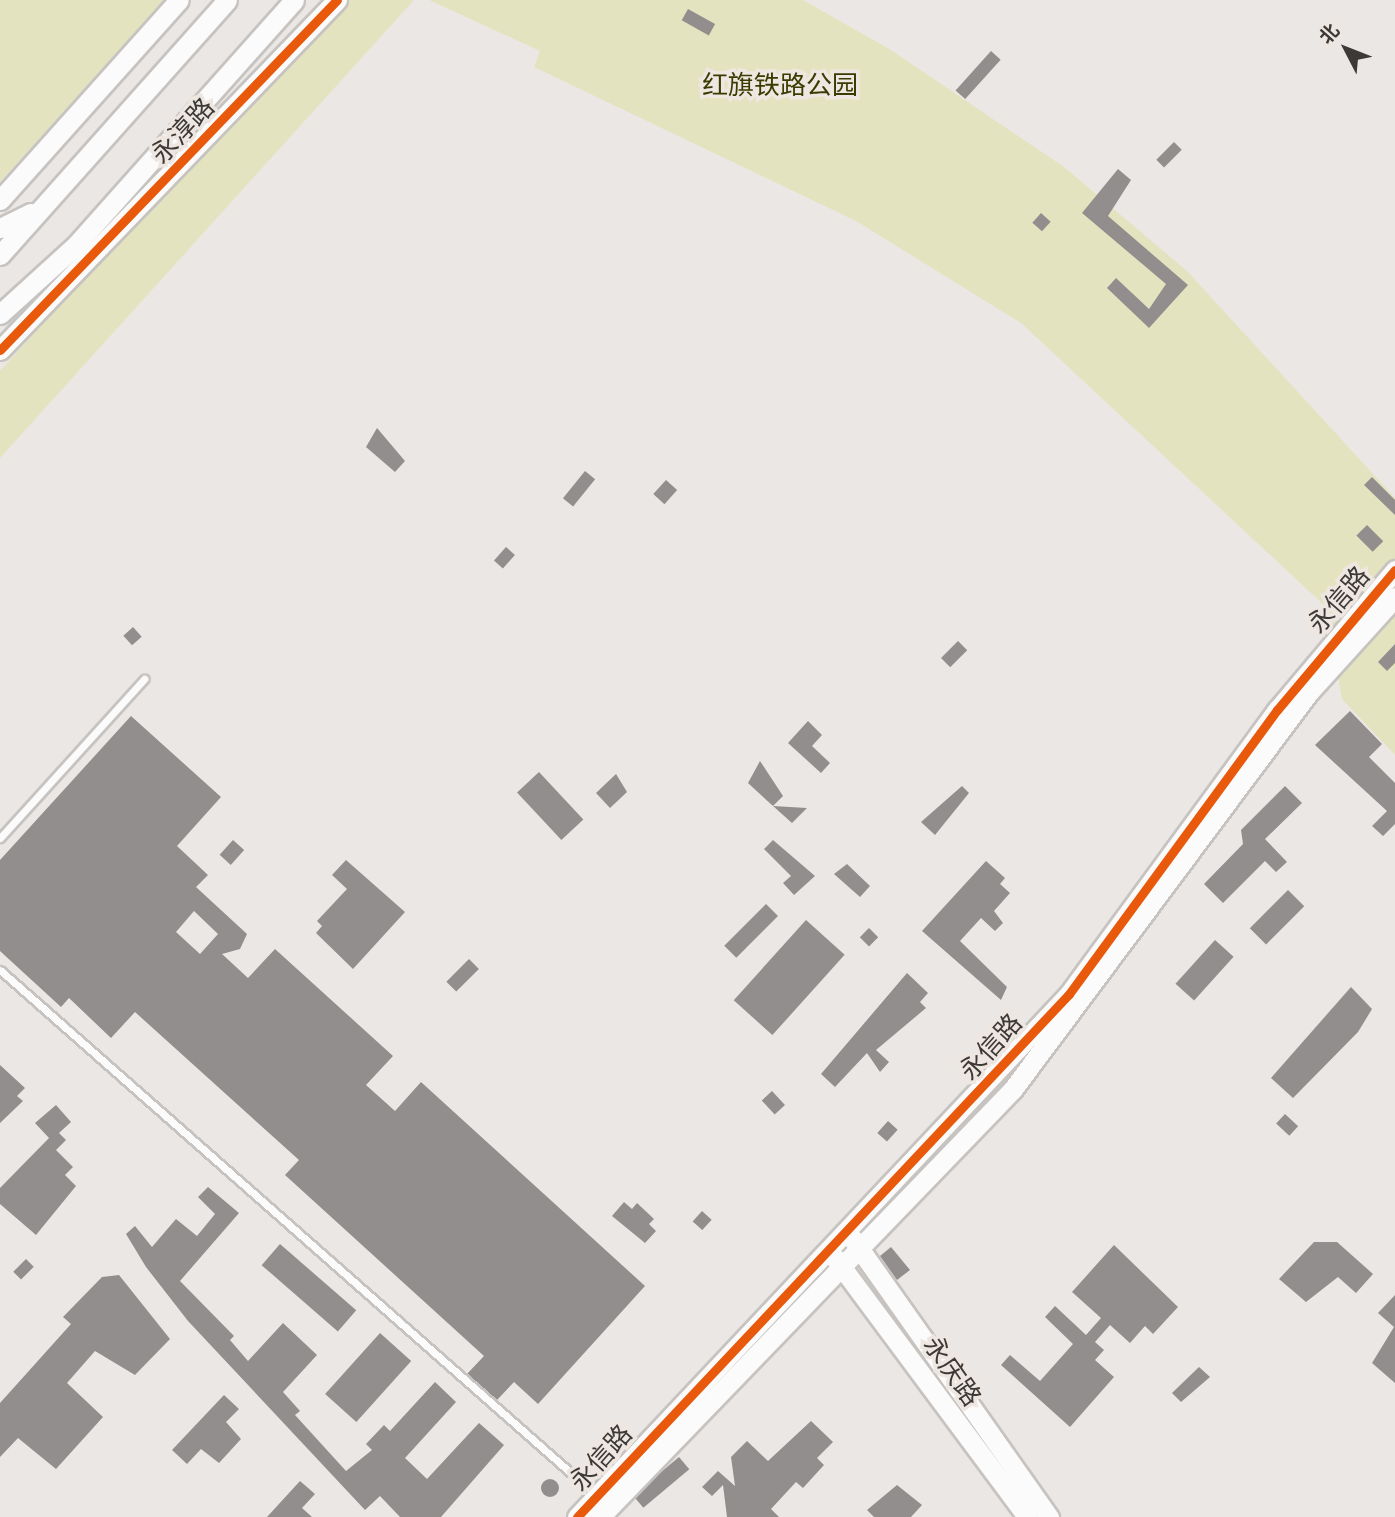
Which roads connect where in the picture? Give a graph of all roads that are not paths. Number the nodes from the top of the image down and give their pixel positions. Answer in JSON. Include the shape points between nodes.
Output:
{"nodes":[{"id":1,"x":179,"y":0,"type":"edge"},
{"id":2,"x":227,"y":0,"type":"edge"},
{"id":3,"x":294,"y":0,"type":"edge"},
{"id":4,"x":337,"y":0,"type":"edge"},
{"id":5,"x":0,"y":200,"type":"edge"},
{"id":6,"x":38,"y":210,"type":"junction"},
{"id":7,"x":0,"y":228,"type":"edge"},
{"id":8,"x":75,"y":246,"type":"junction"},
{"id":9,"x":0,"y":255,"type":"edge"},
{"id":10,"x":0,"y":314,"type":"edge"},
{"id":11,"x":0,"y":342,"type":"edge"},
{"id":12,"x":0,"y":350,"type":"edge"},
{"id":13,"x":1395,"y":570,"type":"edge"},
{"id":14,"x":1395,"y":597,"type":"edge"},
{"id":15,"x":144,"y":679,"type":"dead end"},
{"id":16,"x":0,"y":838,"type":"edge"},
{"id":17,"x":0,"y":970,"type":"edge"},
{"id":18,"x":846,"y":1233,"type":"junction"},
{"id":19,"x":861,"y":1247,"type":"junction"},
{"id":20,"x":836,"y":1259,"type":"junction"},
{"id":21,"x":597,"y":1496,"type":"junction"},
{"id":22,"x":577,"y":1517,"type":"edge"},
{"id":23,"x":600,"y":1517,"type":"edge"},
{"id":24,"x":1027,"y":1517,"type":"edge"},
{"id":25,"x":1049,"y":1517,"type":"edge"}],
"edges":[{"from":1,"to":5,"type":"street"},
{"from":2,"to":6,"type":"street"},
{"from":3,"to":8,"type":"street","name":"永淳路"},
{"from":4,"to":12,"type":"street","name":"永淳路"},
{"from":6,"to":7,"type":"street"},
{"from":6,"to":9,"type":"street"},
{"from":8,"to":10,"type":"street","name":"永淳路"},
{"from":8,"to":11,"type":"street"},
{"from":13,"to":18,"type":"street","name":"永信路","via":[[1278,710],[1069,994]]},
{"from":14,"to":19,"type":"street","name":"永信路","via":[[1309,692],[1035,1063]]},
{"from":15,"to":16,"type":"lane"},
{"from":17,"to":21,"type":"lane"},
{"from":18,"to":19,"type":"street","name":"永庆路"},
{"from":18,"to":20,"type":"street","name":"永信路"},
{"from":19,"to":20,"type":"street","name":"永信路"},
{"from":19,"to":25,"type":"street","name":"永庆路"},
{"from":20,"to":21,"type":"street","name":"永信路"},
{"from":20,"to":23,"type":"street","name":"永信路"},
{"from":20,"to":24,"type":"street","name":"永庆路"},
{"from":21,"to":22,"type":"street","name":"永信路"}]}
